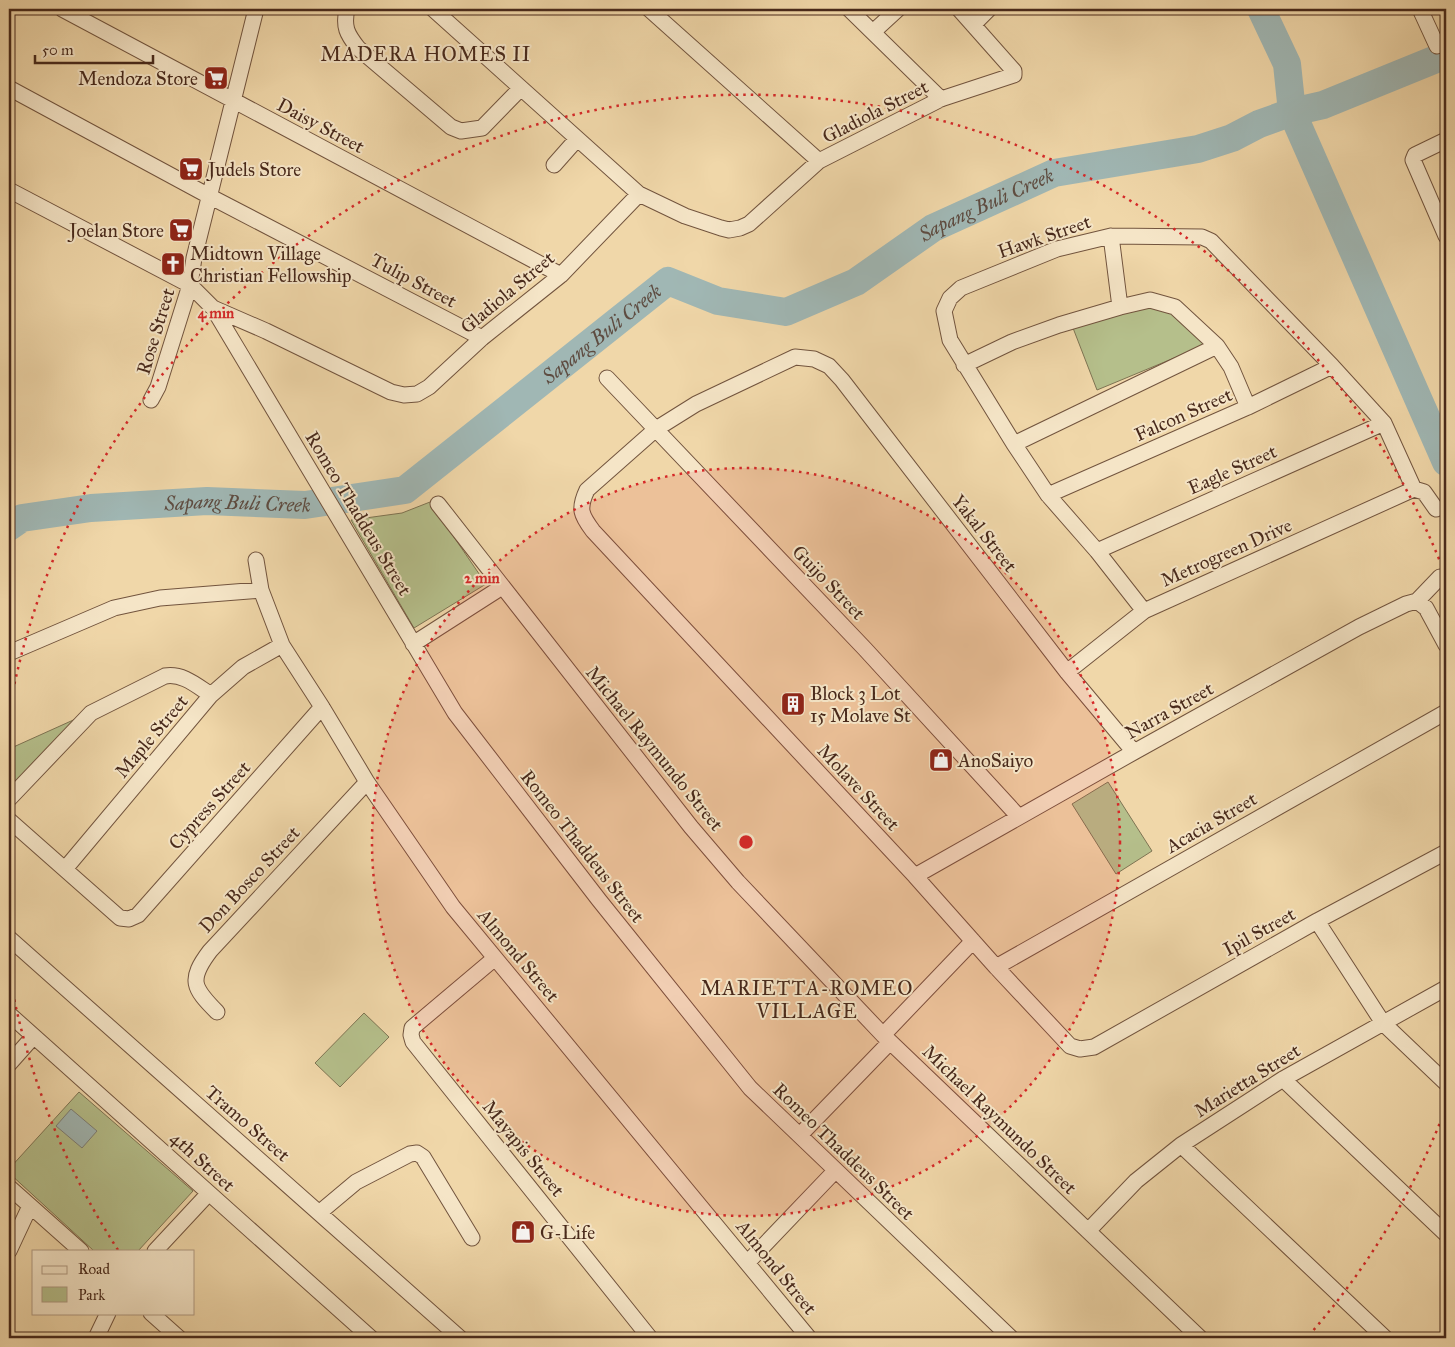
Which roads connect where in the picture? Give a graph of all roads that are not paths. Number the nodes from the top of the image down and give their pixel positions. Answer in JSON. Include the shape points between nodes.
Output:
{"nodes":[{"id":1,"x":62,"y":9,"type":"edge"},
{"id":2,"x":256,"y":9,"type":"edge"},
{"id":3,"x":347,"y":9,"type":"edge"},
{"id":4,"x":434,"y":9,"type":"edge"},
{"id":5,"x":649,"y":9,"type":"edge"},
{"id":6,"x":849,"y":9,"type":"edge"},
{"id":7,"x":898,"y":9,"type":"edge"},
{"id":8,"x":959,"y":9,"type":"edge"},
{"id":9,"x":989,"y":9,"type":"edge"},
{"id":10,"x":1420,"y":9,"type":"edge"},
{"id":11,"x":973,"y":25,"type":"junction"},
{"id":12,"x":873,"y":32,"type":"junction"},
{"id":13,"x":1437,"y":46,"type":"dead end"},
{"id":14,"x":9,"y":88,"type":"edge"},
{"id":15,"x":521,"y":88,"type":"junction"},
{"id":16,"x":941,"y":99,"type":"junction"},
{"id":17,"x":234,"y":101,"type":"junction"},
{"id":18,"x":577,"y":139,"type":"junction"},
{"id":19,"x":1446,"y":140,"type":"edge"},
{"id":20,"x":819,"y":161,"type":"junction"},
{"id":21,"x":554,"y":165,"type":"dead end"},
{"id":22,"x":9,"y":190,"type":"edge"},
{"id":23,"x":638,"y":194,"type":"junction"},
{"id":24,"x":209,"y":196,"type":"junction"},
{"id":25,"x":1111,"y":236,"type":"junction"},
{"id":26,"x":1446,"y":236,"type":"edge"},
{"id":27,"x":561,"y":275,"type":"junction"},
{"id":28,"x":190,"y":285,"type":"junction"},
{"id":29,"x":1120,"y":306,"type":"junction"},
{"id":30,"x":213,"y":308,"type":"junction"},
{"id":31,"x":482,"y":338,"type":"junction"},
{"id":32,"x":1218,"y":346,"type":"junction"},
{"id":33,"x":964,"y":365,"type":"junction"},
{"id":34,"x":1332,"y":366,"type":"junction"},
{"id":35,"x":607,"y":378,"type":"dead end"},
{"id":36,"x":151,"y":400,"type":"dead end"},
{"id":37,"x":1248,"y":407,"type":"junction"},
{"id":38,"x":1384,"y":424,"type":"junction"},
{"id":39,"x":656,"y":429,"type":"junction"},
{"id":40,"x":1014,"y":444,"type":"junction"},
{"id":41,"x":1414,"y":489,"type":"junction"},
{"id":42,"x":1048,"y":494,"type":"junction"},
{"id":43,"x":438,"y":504,"type":"dead end"},
{"id":44,"x":1436,"y":508,"type":"dead end"},
{"id":45,"x":1097,"y":551,"type":"junction"},
{"id":46,"x":256,"y":560,"type":"dead end"},
{"id":47,"x":1440,"y":577,"type":"dead end"},
{"id":48,"x":502,"y":587,"type":"junction"},
{"id":49,"x":261,"y":590,"type":"junction"},
{"id":50,"x":1417,"y":601,"type":"junction"},
{"id":51,"x":1144,"y":611,"type":"junction"},
{"id":52,"x":413,"y":644,"type":"junction"},
{"id":53,"x":282,"y":645,"type":"junction"},
{"id":54,"x":1446,"y":645,"type":"edge"},
{"id":55,"x":9,"y":653,"type":"edge"},
{"id":56,"x":1067,"y":672,"type":"junction"},
{"id":57,"x":211,"y":695,"type":"junction"},
{"id":58,"x":322,"y":707,"type":"junction"},
{"id":59,"x":1446,"y":712,"type":"edge"},
{"id":60,"x":1134,"y":752,"type":"junction"},
{"id":61,"x":366,"y":782,"type":"junction"},
{"id":62,"x":9,"y":799,"type":"edge"},
{"id":63,"x":1019,"y":817,"type":"junction"},
{"id":64,"x":9,"y":820,"type":"edge"},
{"id":65,"x":1446,"y":852,"type":"edge"},
{"id":66,"x":65,"y":869,"type":"junction"},
{"id":67,"x":915,"y":876,"type":"junction"},
{"id":68,"x":1317,"y":921,"type":"junction"},
{"id":69,"x":9,"y":938,"type":"edge"},
{"id":70,"x":973,"y":941,"type":"junction"},
{"id":71,"x":495,"y":958,"type":"junction"},
{"id":72,"x":996,"y":967,"type":"junction"},
{"id":73,"x":1446,"y":988,"type":"edge"},
{"id":74,"x":217,"y":1012,"type":"dead end"},
{"id":75,"x":9,"y":1014,"type":"edge"},
{"id":76,"x":1382,"y":1023,"type":"junction"},
{"id":77,"x":34,"y":1036,"type":"junction"},
{"id":78,"x":887,"y":1039,"type":"junction"},
{"id":79,"x":1094,"y":1047,"type":"joint"},
{"id":80,"x":9,"y":1064,"type":"edge"},
{"id":81,"x":1283,"y":1078,"type":"junction"},
{"id":82,"x":1446,"y":1083,"type":"edge"},
{"id":83,"x":800,"y":1135,"type":"junction"},
{"id":84,"x":1181,"y":1145,"type":"junction"},
{"id":85,"x":835,"y":1171,"type":"junction"},
{"id":86,"x":9,"y":1187,"type":"edge"},
{"id":87,"x":208,"y":1193,"type":"junction"},
{"id":88,"x":30,"y":1206,"type":"junction"},
{"id":89,"x":320,"y":1213,"type":"junction"},
{"id":90,"x":1088,"y":1231,"type":"junction"},
{"id":91,"x":1446,"y":1234,"type":"edge"},
{"id":92,"x":472,"y":1238,"type":"dead end"},
{"id":93,"x":80,"y":1250,"type":"edge"},
{"id":94,"x":155,"y":1250,"type":"edge"},
{"id":95,"x":9,"y":1251,"type":"edge"},
{"id":96,"x":748,"y":1262,"type":"junction"},
{"id":97,"x":108,"y":1314,"type":"edge"},
{"id":98,"x":152,"y":1314,"type":"edge"},
{"id":99,"x":356,"y":1333,"type":"edge"},
{"id":100,"x":96,"y":1338,"type":"edge"},
{"id":101,"x":180,"y":1338,"type":"edge"},
{"id":102,"x":371,"y":1338,"type":"edge"},
{"id":103,"x":460,"y":1338,"type":"edge"},
{"id":104,"x":650,"y":1338,"type":"edge"},
{"id":105,"x":809,"y":1338,"type":"edge"},
{"id":106,"x":1011,"y":1338,"type":"edge"},
{"id":107,"x":1200,"y":1338,"type":"edge"},
{"id":108,"x":1386,"y":1338,"type":"edge"}],
"edges":[{"from":1,"to":17,"type":"street","name":"Daisy Street"},
{"from":2,"to":17,"type":"street","name":"Rose Street"},
{"from":3,"to":15,"type":"street","via":[[345,26],[358,48],[451,127],[461,131],[482,128]]},
{"from":4,"to":15,"type":"street"},
{"from":5,"to":20,"type":"street"},
{"from":6,"to":12,"type":"street"},
{"from":7,"to":12,"type":"street"},
{"from":8,"to":11,"type":"street"},
{"from":9,"to":11,"type":"street"},
{"from":10,"to":13,"type":"street"},
{"from":11,"to":16,"type":"street","name":"Gladiola Street","via":[[1014,71],[1014,75]]},
{"from":12,"to":16,"type":"street"},
{"from":14,"to":24,"type":"street","name":"Tulip Street"},
{"from":15,"to":18,"type":"street"},
{"from":16,"to":20,"type":"street","name":"Gladiola Street"},
{"from":17,"to":24,"type":"street","name":"Rose Street"},
{"from":17,"to":27,"type":"street","name":"Daisy Street"},
{"from":18,"to":21,"type":"street"},
{"from":18,"to":23,"type":"street"},
{"from":19,"to":26,"type":"street","via":[[1414,155],[1413,164]]},
{"from":20,"to":23,"type":"street","name":"Gladiola Street","via":[[749,224],[740,228],[720,228]]},
{"from":22,"to":28,"type":"street","name":"Gladiola Street"},
{"from":23,"to":27,"type":"street","name":"Gladiola Street"},
{"from":24,"to":28,"type":"street","name":"Rose Street"},
{"from":24,"to":31,"type":"street","name":"Tulip Street"},
{"from":25,"to":29,"type":"street"},
{"from":25,"to":33,"type":"street","name":"Hawk Street","via":[[1057,249],[961,288],[950,298],[944,311],[950,340]]},
{"from":25,"to":34,"type":"street","name":"Hawk Street","via":[[1202,237],[1211,241]]},
{"from":27,"to":31,"type":"street","name":"Gladiola Street"},
{"from":28,"to":30,"type":"street","name":"Gladiola Street"},
{"from":28,"to":36,"type":"street","name":"Rose Street"},
{"from":29,"to":32,"type":"street","via":[[1150,300],[1175,307]]},
{"from":29,"to":33,"type":"street","via":[[1012,342]]},
{"from":30,"to":31,"type":"street","name":"Gladiola Street","via":[[391,392],[404,395],[417,394],[429,387]]},
{"from":30,"to":52,"type":"street","name":"Romeo Thaddeus Street"},
{"from":32,"to":37,"type":"street"},
{"from":32,"to":40,"type":"street"},
{"from":33,"to":40,"type":"street","name":"Hawk Street"},
{"from":34,"to":37,"type":"street","name":"Falcon Street"},
{"from":34,"to":38,"type":"street","name":"Hawk Street"},
{"from":35,"to":39,"type":"street","name":"Guijo Street"},
{"from":37,"to":42,"type":"street","name":"Falcon Street"},
{"from":38,"to":41,"type":"street","name":"Hawk Street"},
{"from":38,"to":45,"type":"street","name":"Eagle Street"},
{"from":39,"to":56,"type":"street","name":"Yakal Street","via":[[696,404],[795,357],[814,359],[829,366]]},
{"from":39,"to":63,"type":"street","name":"Guijo Street"},
{"from":39,"to":67,"type":"street","name":"Molave Street","via":[[587,490],[582,501],[582,516]]},
{"from":40,"to":42,"type":"street","name":"Hawk Street"},
{"from":41,"to":44,"type":"street","name":"Hawk Street","via":[[1424,492]]},
{"from":41,"to":51,"type":"street","name":"Metrogreen Drive"},
{"from":42,"to":45,"type":"street","name":"Hawk Street"},
{"from":43,"to":48,"type":"street","name":"Michael Raymundo Street"},
{"from":45,"to":51,"type":"street","name":"Hawk Street"},
{"from":46,"to":49,"type":"street","name":"Almond Street"},
{"from":47,"to":50,"type":"street","name":"Narra Street"},
{"from":48,"to":52,"type":"street"},
{"from":48,"to":78,"type":"street","name":"Michael Raymundo Street","via":[[691,827],[738,882]]},
{"from":49,"to":53,"type":"street","name":"Almond Street"},
{"from":49,"to":55,"type":"street","via":[[160,598],[114,608]]},
{"from":50,"to":54,"type":"street","via":[[1426,608]]},
{"from":50,"to":60,"type":"street","name":"Narra Street","via":[[1359,627]]},
{"from":51,"to":56,"type":"street","name":"Metrogreen Drive"},
{"from":52,"to":83,"type":"street","name":"Romeo Thaddeus Street","via":[[454,712],[599,900],[750,1088]]},
{"from":53,"to":57,"type":"street","name":"Maple Street","via":[[243,667]]},
{"from":53,"to":58,"type":"street","name":"Almond Street"},
{"from":56,"to":60,"type":"street","name":"Yakal Street"},
{"from":57,"to":62,"type":"street","via":[[173,674],[91,713]]},
{"from":57,"to":66,"type":"street","name":"Maple Street"},
{"from":58,"to":61,"type":"street","name":"Almond Street"},
{"from":58,"to":66,"type":"street","name":"Cypress Street","via":[[138,915],[120,918]]},
{"from":59,"to":72,"type":"street","name":"Acacia Street"},
{"from":60,"to":63,"type":"street","name":"Narra Street"},
{"from":61,"to":71,"type":"street","name":"Almond Street","via":[[453,907]]},
{"from":61,"to":74,"type":"street","name":"Don Bosco Street","via":[[200,963],[196,986]]},
{"from":63,"to":67,"type":"street","name":"Narra Street"},
{"from":64,"to":66,"type":"street"},
{"from":65,"to":68,"type":"street","name":"Ipil Street"},
{"from":67,"to":70,"type":"street","name":"Molave Street"},
{"from":68,"to":76,"type":"street"},
{"from":68,"to":79,"type":"street","name":"Ipil Street"},
{"from":69,"to":89,"type":"street","name":"Tramo Street"},
{"from":70,"to":72,"type":"street","name":"Molave Street"},
{"from":70,"to":78,"type":"street"},
{"from":71,"to":96,"type":"street","name":"Almond Street"},
{"from":71,"to":104,"type":"street","name":"Mayapis Street","via":[[412,1028],[413,1042]]},
{"from":72,"to":79,"type":"street","name":"Molave Street","via":[[1070,1046],[1080,1049]]},
{"from":73,"to":76,"type":"street","name":"Marietta Street"},
{"from":75,"to":77,"type":"street","name":"4th Street"},
{"from":76,"to":81,"type":"street","name":"Marietta Street"},
{"from":76,"to":82,"type":"street"},
{"from":77,"to":80,"type":"street"},
{"from":77,"to":87,"type":"street","name":"4th Street"},
{"from":78,"to":83,"type":"street"},
{"from":78,"to":90,"type":"street","name":"Michael Raymundo Street"},
{"from":81,"to":84,"type":"street","name":"Marietta Street"},
{"from":81,"to":91,"type":"street"},
{"from":83,"to":85,"type":"street","name":"Romeo Thaddeus Street"},
{"from":84,"to":90,"type":"street","name":"Marietta Street","via":[[1136,1181]]},
{"from":84,"to":108,"type":"street"},
{"from":85,"to":96,"type":"street"},
{"from":85,"to":106,"type":"street","name":"Romeo Thaddeus Street"},
{"from":86,"to":88,"type":"street"},
{"from":87,"to":94,"type":"street"},
{"from":87,"to":99,"type":"street","name":"4th Street"},
{"from":88,"to":93,"type":"street"},
{"from":88,"to":95,"type":"street"},
{"from":89,"to":92,"type":"street","via":[[356,1182],[410,1154],[417,1154],[422,1157]]},
{"from":89,"to":103,"type":"street","name":"Tramo Street"},
{"from":90,"to":107,"type":"street","name":"Michael Raymundo Street"},
{"from":96,"to":105,"type":"street","name":"Almond Street"},
{"from":97,"to":100,"type":"street"},
{"from":98,"to":101,"type":"street"},
{"from":99,"to":102,"type":"street","name":"4th Street"}]}
